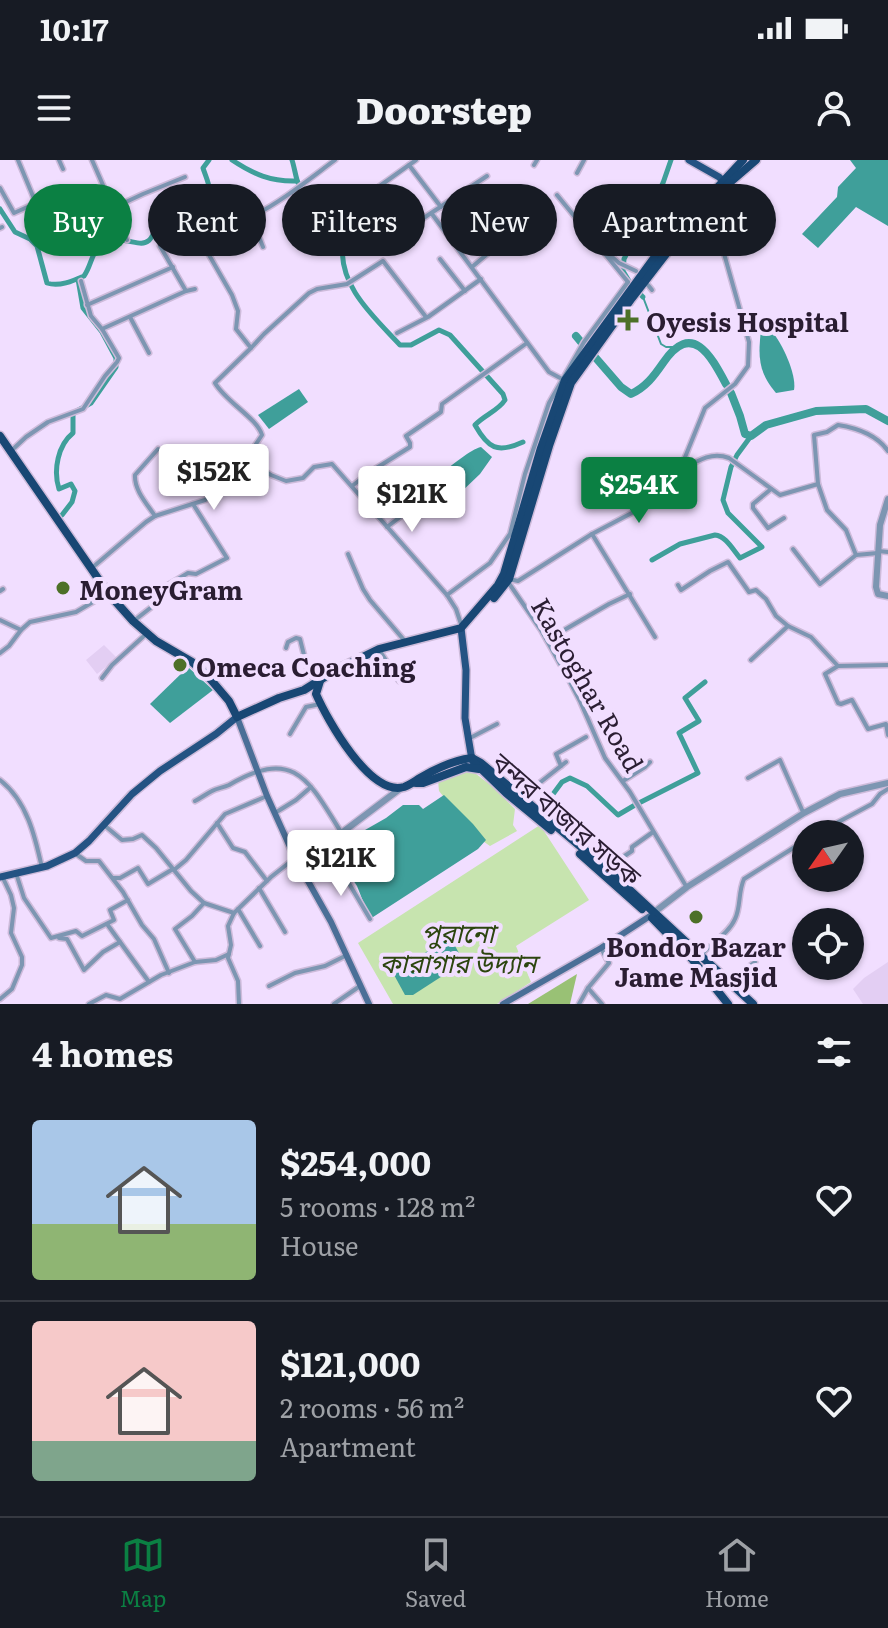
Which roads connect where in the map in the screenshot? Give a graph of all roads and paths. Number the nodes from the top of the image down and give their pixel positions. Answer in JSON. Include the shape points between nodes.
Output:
{"nodes":[{"id":1,"x":18,"y":160,"type":"edge"},
{"id":2,"x":59,"y":160,"type":"edge"},
{"id":3,"x":92,"y":160,"type":"edge"},
{"id":4,"x":335,"y":160,"type":"edge"},
{"id":5,"x":416,"y":160,"type":"edge"},
{"id":6,"x":584,"y":160,"type":"edge"},
{"id":7,"x":689,"y":160,"type":"edge"},
{"id":8,"x":743,"y":160,"type":"edge"},
{"id":9,"x":754,"y":160,"type":"edge"},
{"id":10,"x":409,"y":165,"type":"junction"},
{"id":11,"x":63,"y":169,"type":"dead end"},
{"id":12,"x":577,"y":173,"type":"dead end"},
{"id":13,"x":487,"y":176,"type":"dead end"},
{"id":14,"x":185,"y":177,"type":"dead end"},
{"id":15,"x":725,"y":183,"type":"junction"},
{"id":16,"x":28,"y":184,"type":"edge"},
{"id":17,"x":103,"y":184,"type":"edge"},
{"id":18,"x":382,"y":184,"type":"edge"},
{"id":19,"x":475,"y":184,"type":"edge"},
{"id":20,"x":0,"y":188,"type":"edge"},
{"id":21,"x":557,"y":195,"type":"dead end"},
{"id":22,"x":132,"y":201,"type":"edge"},
{"id":23,"x":266,"y":207,"type":"edge"},
{"id":24,"x":441,"y":207,"type":"joint"},
{"id":25,"x":24,"y":208,"type":"edge"},
{"id":26,"x":432,"y":214,"type":"junction"},
{"id":27,"x":573,"y":215,"type":"edge"},
{"id":28,"x":425,"y":218,"type":"edge"},
{"id":29,"x":166,"y":256,"type":"edge"},
{"id":30,"x":210,"y":256,"type":"edge"},
{"id":31,"x":485,"y":256,"type":"edge"},
{"id":32,"x":607,"y":256,"type":"edge"},
{"id":33,"x":611,"y":256,"type":"edge"},
{"id":34,"x":440,"y":259,"type":"dead end"},
{"id":35,"x":173,"y":267,"type":"junction"},
{"id":36,"x":472,"y":267,"type":"junction"},
{"id":37,"x":636,"y":271,"type":"dead end"},
{"id":38,"x":481,"y":279,"type":"junction"},
{"id":39,"x":81,"y":281,"type":"dead end"},
{"id":40,"x":630,"y":284,"type":"junction"},
{"id":41,"x":195,"y":289,"type":"dead end"},
{"id":42,"x":186,"y":291,"type":"junction"},
{"id":43,"x":465,"y":291,"type":"junction"},
{"id":44,"x":87,"y":305,"type":"junction"},
{"id":45,"x":130,"y":317,"type":"junction"},
{"id":46,"x":426,"y":317,"type":"junction"},
{"id":47,"x":102,"y":329,"type":"junction"},
{"id":48,"x":397,"y":333,"type":"dead end"},
{"id":49,"x":527,"y":343,"type":"junction"},
{"id":50,"x":251,"y":348,"type":"junction"},
{"id":51,"x":149,"y":353,"type":"dead end"},
{"id":52,"x":566,"y":381,"type":"junction"},
{"id":53,"x":0,"y":436,"type":"edge"},
{"id":54,"x":158,"y":449,"type":"dead end"},
{"id":55,"x":11,"y":451,"type":"junction"},
{"id":56,"x":888,"y":451,"type":"edge"},
{"id":57,"x":256,"y":466,"type":"junction"},
{"id":58,"x":679,"y":472,"type":"junction"},
{"id":59,"x":436,"y":480,"type":"dead end"},
{"id":60,"x":818,"y":484,"type":"junction"},
{"id":61,"x":352,"y":486,"type":"junction"},
{"id":62,"x":771,"y":489,"type":"junction"},
{"id":63,"x":888,"y":499,"type":"edge"},
{"id":64,"x":193,"y":504,"type":"junction"},
{"id":65,"x":155,"y":516,"type":"junction"},
{"id":66,"x":784,"y":518,"type":"dead end"},
{"id":67,"x":387,"y":527,"type":"junction"},
{"id":68,"x":592,"y":534,"type":"junction"},
{"id":69,"x":793,"y":549,"type":"dead end"},
{"id":70,"x":878,"y":552,"type":"junction"},
{"id":71,"x":888,"y":552,"type":"edge"},
{"id":72,"x":348,"y":554,"type":"dead end"},
{"id":73,"x":856,"y":555,"type":"junction"},
{"id":74,"x":91,"y":568,"type":"junction"},
{"id":75,"x":508,"y":581,"type":"junction"},
{"id":76,"x":678,"y":585,"type":"dead end"},
{"id":77,"x":108,"y":593,"type":"junction"},
{"id":78,"x":630,"y":594,"type":"junction"},
{"id":79,"x":447,"y":595,"type":"junction"},
{"id":80,"x":888,"y":596,"type":"edge"},
{"id":81,"x":0,"y":620,"type":"edge"},
{"id":82,"x":469,"y":620,"type":"junction"},
{"id":83,"x":133,"y":621,"type":"junction"},
{"id":84,"x":788,"y":626,"type":"junction"},
{"id":85,"x":461,"y":628,"type":"junction"},
{"id":86,"x":21,"y":630,"type":"junction"},
{"id":87,"x":147,"y":633,"type":"junction"},
{"id":88,"x":655,"y":637,"type":"dead end"},
{"id":89,"x":547,"y":640,"type":"junction"},
{"id":90,"x":405,"y":642,"type":"junction"},
{"id":91,"x":286,"y":648,"type":"dead end"},
{"id":92,"x":379,"y":649,"type":"junction"},
{"id":93,"x":0,"y":653,"type":"edge"},
{"id":94,"x":751,"y":660,"type":"dead end"},
{"id":95,"x":888,"y":665,"type":"edge"},
{"id":96,"x":838,"y":666,"type":"junction"},
{"id":97,"x":102,"y":678,"type":"dead end"},
{"id":98,"x":399,"y":681,"type":"dead end"},
{"id":99,"x":318,"y":682,"type":"junction"},
{"id":100,"x":304,"y":690,"type":"junction"},
{"id":101,"x":316,"y":694,"type":"junction"},
{"id":102,"x":320,"y":704,"type":"junction"},
{"id":103,"x":237,"y":717,"type":"junction"},
{"id":104,"x":497,"y":724,"type":"dead end"},
{"id":105,"x":290,"y":734,"type":"dead end"},
{"id":106,"x":888,"y":735,"type":"edge"},
{"id":107,"x":586,"y":737,"type":"dead end"},
{"id":108,"x":468,"y":739,"type":"junction"},
{"id":109,"x":466,"y":761,"type":"junction"},
{"id":110,"x":566,"y":762,"type":"dead end"},
{"id":111,"x":650,"y":762,"type":"dead end"},
{"id":112,"x":561,"y":766,"type":"junction"},
{"id":113,"x":258,"y":770,"type":"junction"},
{"id":114,"x":748,"y":778,"type":"dead end"},
{"id":115,"x":0,"y":780,"type":"edge"},
{"id":116,"x":623,"y":781,"type":"junction"},
{"id":117,"x":888,"y":783,"type":"edge"},
{"id":118,"x":311,"y":787,"type":"junction"},
{"id":119,"x":401,"y":788,"type":"junction"},
{"id":120,"x":888,"y":789,"type":"edge"},
{"id":121,"x":267,"y":796,"type":"junction"},
{"id":122,"x":521,"y":797,"type":"junction"},
{"id":123,"x":195,"y":801,"type":"dead end"},
{"id":124,"x":275,"y":813,"type":"junction"},
{"id":125,"x":804,"y":813,"type":"junction"},
{"id":126,"x":842,"y":820,"type":"edge"},
{"id":127,"x":217,"y":823,"type":"junction"},
{"id":128,"x":104,"y":825,"type":"junction"},
{"id":129,"x":341,"y":832,"type":"junction"},
{"id":130,"x":653,"y":832,"type":"junction"},
{"id":131,"x":792,"y":849,"type":"edge"},
{"id":132,"x":75,"y":853,"type":"junction"},
{"id":133,"x":311,"y":854,"type":"junction"},
{"id":134,"x":297,"y":860,"type":"junction"},
{"id":135,"x":42,"y":868,"type":"junction"},
{"id":136,"x":606,"y":868,"type":"junction"},
{"id":137,"x":174,"y":869,"type":"junction"},
{"id":138,"x":16,"y":873,"type":"junction"},
{"id":139,"x":1,"y":876,"type":"edge"},
{"id":140,"x":113,"y":878,"type":"junction"},
{"id":141,"x":267,"y":881,"type":"junction"},
{"id":142,"x":687,"y":887,"type":"junction"},
{"id":143,"x":259,"y":888,"type":"junction"},
{"id":144,"x":128,"y":900,"type":"junction"},
{"id":145,"x":204,"y":903,"type":"junction"},
{"id":146,"x":236,"y":911,"type":"junction"},
{"id":147,"x":652,"y":914,"type":"junction"},
{"id":148,"x":370,"y":919,"type":"dead end"},
{"id":149,"x":107,"y":924,"type":"junction"},
{"id":150,"x":285,"y":932,"type":"dead end"},
{"id":151,"x":56,"y":938,"type":"junction"},
{"id":152,"x":120,"y":942,"type":"junction"},
{"id":153,"x":260,"y":946,"type":"dead end"},
{"id":154,"x":601,"y":948,"type":"junction"},
{"id":155,"x":229,"y":954,"type":"junction"},
{"id":156,"x":347,"y":955,"type":"junction"},
{"id":157,"x":700,"y":956,"type":"junction"},
{"id":158,"x":195,"y":962,"type":"junction"},
{"id":159,"x":755,"y":962,"type":"dead end"},
{"id":160,"x":169,"y":973,"type":"junction"},
{"id":161,"x":730,"y":981,"type":"junction"},
{"id":162,"x":149,"y":982,"type":"junction"},
{"id":163,"x":269,"y":986,"type":"dead end"},
{"id":164,"x":360,"y":986,"type":"junction"},
{"id":165,"x":588,"y":988,"type":"junction"},
{"id":166,"x":0,"y":999,"type":"edge"},
{"id":167,"x":726,"y":1001,"type":"edge"},
{"id":168,"x":117,"y":1002,"type":"edge"},
{"id":169,"x":89,"y":1004,"type":"edge"},
{"id":170,"x":239,"y":1004,"type":"edge"},
{"id":171,"x":334,"y":1004,"type":"edge"},
{"id":172,"x":369,"y":1004,"type":"edge"},
{"id":173,"x":503,"y":1004,"type":"edge"},
{"id":174,"x":579,"y":1004,"type":"edge"},
{"id":175,"x":602,"y":1004,"type":"edge"},
{"id":176,"x":715,"y":1004,"type":"edge"},
{"id":177,"x":753,"y":1004,"type":"edge"}],
"edges":[{"from":1,"to":16,"type":"street"},
{"from":2,"to":11,"type":"street"},
{"from":3,"to":17,"type":"street"},
{"from":4,"to":23,"type":"street"},
{"from":5,"to":10,"type":"street"},
{"from":6,"to":12,"type":"street"},
{"from":7,"to":15,"type":"main road"},
{"from":8,"to":15,"type":"highway"},
{"from":9,"to":15,"type":"highway"},
{"from":10,"to":18,"type":"street"},
{"from":10,"to":24,"type":"street"},
{"from":13,"to":19,"type":"street"},
{"from":14,"to":22,"type":"street"},
{"from":15,"to":40,"type":"highway"},
{"from":15,"to":52,"type":"highway"},
{"from":15,"to":58,"type":"street","via":[[731,195],[722,227],[723,250],[749,342],[748,366],[705,408]]},
{"from":20,"to":25,"type":"street","via":[[14,213]]},
{"from":21,"to":27,"type":"street"},
{"from":24,"to":26,"type":"street"},
{"from":26,"to":28,"type":"street"},
{"from":26,"to":36,"type":"street"},
{"from":29,"to":35,"type":"street"},
{"from":30,"to":50,"type":"street","via":[[238,311],[236,329]]},
{"from":31,"to":36,"type":"street"},
{"from":32,"to":40,"type":"street"},
{"from":33,"to":37,"type":"street"},
{"from":34,"to":43,"type":"street"},
{"from":35,"to":42,"type":"street"},
{"from":35,"to":44,"type":"street"},
{"from":36,"to":38,"type":"street"},
{"from":38,"to":43,"type":"street"},
{"from":38,"to":49,"type":"street"},
{"from":39,"to":44,"type":"street"},
{"from":40,"to":52,"type":"highway"},
{"from":41,"to":42,"type":"street"},
{"from":42,"to":45,"type":"street"},
{"from":43,"to":46,"type":"street"},
{"from":44,"to":47,"type":"street"},
{"from":45,"to":47,"type":"street"},
{"from":45,"to":51,"type":"street"},
{"from":46,"to":48,"type":"street"},
{"from":46,"to":50,"type":"street","via":[[383,261],[347,284],[309,293]]},
{"from":47,"to":55,"type":"street","via":[[119,358],[83,409],[48,422]]},
{"from":49,"to":52,"type":"street","via":[[549,372]]},
{"from":49,"to":61,"type":"street","via":[[442,404],[441,412],[406,436],[410,447]]},
{"from":50,"to":57,"type":"street","via":[[215,383],[261,431],[252,450]]},
{"from":52,"to":75,"type":"highway"},
{"from":52,"to":79,"type":"street","via":[[549,403],[510,534],[482,571]]},
{"from":52,"to":82,"type":"highway","via":[[504,574]]},
{"from":53,"to":55,"type":"highway"},
{"from":54,"to":65,"type":"street","via":[[134,480]]},
{"from":55,"to":74,"type":"highway"},
{"from":56,"to":60,"type":"street","via":[[854,428],[838,425],[814,435]]},
{"from":57,"to":61,"type":"street","via":[[286,481],[332,464]]},
{"from":57,"to":64,"type":"street"},
{"from":58,"to":62,"type":"street","via":[[719,455]]},
{"from":58,"to":68,"type":"street","via":[[662,497]]},
{"from":59,"to":67,"type":"street","via":[[439,487]]},
{"from":60,"to":62,"type":"street","via":[[782,496]]},
{"from":60,"to":73,"type":"street","via":[[827,510],[846,530]]},
{"from":61,"to":67,"type":"street"},
{"from":62,"to":66,"type":"street","via":[[753,508],[768,528]]},
{"from":63,"to":70,"type":"street"},
{"from":64,"to":65,"type":"street"},
{"from":64,"to":83,"type":"street","via":[[227,558],[163,588],[163,598]]},
{"from":65,"to":74,"type":"street"},
{"from":67,"to":79,"type":"street"},
{"from":68,"to":75,"type":"street","via":[[518,581]]},
{"from":68,"to":78,"type":"street"},
{"from":69,"to":73,"type":"street","via":[[820,584]]},
{"from":70,"to":71,"type":"street"},
{"from":70,"to":73,"type":"street"},
{"from":70,"to":80,"type":"street","via":[[876,587],[878,594]]},
{"from":72,"to":90,"type":"street","via":[[370,600]]},
{"from":74,"to":77,"type":"highway"},
{"from":75,"to":82,"type":"highway"},
{"from":75,"to":89,"type":"street","name":"Kastoghar Road"},
{"from":76,"to":84,"type":"street","via":[[681,590],[728,562],[749,592],[756,590]]},
{"from":77,"to":83,"type":"highway"},
{"from":77,"to":86,"type":"street","via":[[76,612],[30,622]]},
{"from":78,"to":88,"type":"street"},
{"from":78,"to":89,"type":"street"},
{"from":79,"to":85,"type":"street"},
{"from":81,"to":86,"type":"street"},
{"from":82,"to":85,"type":"highway"},
{"from":83,"to":87,"type":"highway"},
{"from":84,"to":94,"type":"street"},
{"from":84,"to":96,"type":"street","via":[[811,637]]},
{"from":85,"to":90,"type":"highway"},
{"from":85,"to":108,"type":"main road","name":"বন্দর বাজার সড়ক"},
{"from":86,"to":93,"type":"street"},
{"from":87,"to":97,"type":"street"},
{"from":87,"to":103,"type":"highway","via":[[206,674]]},
{"from":89,"to":116,"type":"street","name":"Kastoghar Road","via":[[600,750]]},
{"from":90,"to":92,"type":"highway"},
{"from":91,"to":99,"type":"street","via":[[300,639],[308,671]]},
{"from":92,"to":98,"type":"street"},
{"from":92,"to":99,"type":"highway"},
{"from":95,"to":96,"type":"street"},
{"from":96,"to":106,"type":"street","via":[[825,674],[838,703],[852,700],[868,729],[886,724]]},
{"from":99,"to":100,"type":"highway"},
{"from":99,"to":101,"type":"highway"},
{"from":100,"to":101,"type":"highway"},
{"from":100,"to":103,"type":"highway"},
{"from":101,"to":102,"type":"highway"},
{"from":102,"to":105,"type":"street","via":[[306,707]]},
{"from":102,"to":119,"type":"highway","via":[[371,776],[390,788]]},
{"from":103,"to":113,"type":"main road"},
{"from":103,"to":128,"type":"main road","via":[[150,778]]},
{"from":104,"to":108,"type":"street"},
{"from":107,"to":112,"type":"street","via":[[556,754]]},
{"from":108,"to":109,"type":"main road","name":"বন্দর বাজার সড়ক"},
{"from":109,"to":119,"type":"highway"},
{"from":109,"to":122,"type":"highway","via":[[481,763]]},
{"from":109,"to":147,"type":"highway","name":"বন্দর বাজার সড়ক"},
{"from":110,"to":112,"type":"street"},
{"from":111,"to":116,"type":"street"},
{"from":112,"to":122,"type":"street"},
{"from":113,"to":118,"type":"street","via":[[279,767],[298,774]]},
{"from":113,"to":121,"type":"main road"},
{"from":113,"to":123,"type":"street"},
{"from":114,"to":125,"type":"street","via":[[780,760]]},
{"from":115,"to":135,"type":"street","via":[[12,789],[28,817]]},
{"from":116,"to":130,"type":"street","name":"Kastoghar Road"},
{"from":117,"to":125,"type":"street","via":[[840,794]]},
{"from":118,"to":124,"type":"street"},
{"from":118,"to":129,"type":"street"},
{"from":119,"to":129,"type":"street"},
{"from":120,"to":126,"type":"street"},
{"from":121,"to":124,"type":"main road"},
{"from":121,"to":127,"type":"street","via":[[225,814]]},
{"from":122,"to":136,"type":"highway"},
{"from":124,"to":134,"type":"main road"},
{"from":125,"to":142,"type":"street"},
{"from":127,"to":137,"type":"street"},
{"from":127,"to":141,"type":"street","via":[[233,848],[245,852]]},
{"from":128,"to":132,"type":"main road"},
{"from":128,"to":137,"type":"street","via":[[122,840],[142,835]]},
{"from":129,"to":133,"type":"street"},
{"from":130,"to":136,"type":"street"},
{"from":130,"to":142,"type":"street","name":"Kastoghar Road"},
{"from":131,"to":157,"type":"street","via":[[744,879],[734,922]]},
{"from":132,"to":135,"type":"main road"},
{"from":132,"to":140,"type":"street","via":[[86,861],[99,861]]},
{"from":133,"to":134,"type":"street"},
{"from":133,"to":148,"type":"street","via":[[334,858]]},
{"from":134,"to":141,"type":"street"},
{"from":134,"to":156,"type":"main road"},
{"from":135,"to":138,"type":"main road"},
{"from":136,"to":147,"type":"highway"},
{"from":137,"to":140,"type":"street","via":[[148,884],[138,868]]},
{"from":137,"to":145,"type":"street"},
{"from":138,"to":139,"type":"main road"},
{"from":138,"to":151,"type":"street","via":[[24,898]]},
{"from":139,"to":166,"type":"street","via":[[11,895],[11,933],[22,965],[9,994]]},
{"from":140,"to":144,"type":"street"},
{"from":141,"to":143,"type":"street"},
{"from":142,"to":147,"type":"street"},
{"from":143,"to":146,"type":"street"},
{"from":143,"to":150,"type":"street"},
{"from":144,"to":149,"type":"street","via":[[110,910],[115,919]]},
{"from":144,"to":160,"type":"street"},
{"from":145,"to":146,"type":"street"},
{"from":145,"to":158,"type":"street","via":[[175,929]]},
{"from":146,"to":153,"type":"street"},
{"from":146,"to":155,"type":"street","via":[[228,926]]},
{"from":147,"to":154,"type":"main road"},
{"from":147,"to":157,"type":"highway"},
{"from":147,"to":167,"type":"highway","name":"বন্দর বাজার সড়ক"},
{"from":149,"to":151,"type":"street","via":[[82,936],[76,931]]},
{"from":149,"to":152,"type":"street"},
{"from":151,"to":152,"type":"street","via":[[67,939],[84,970]]},
{"from":152,"to":162,"type":"street"},
{"from":154,"to":165,"type":"street","via":[[609,963]]},
{"from":154,"to":173,"type":"main road"},
{"from":155,"to":158,"type":"street"},
{"from":155,"to":170,"type":"street"},
{"from":156,"to":163,"type":"street"},
{"from":156,"to":164,"type":"main road"},
{"from":157,"to":161,"type":"highway"},
{"from":158,"to":160,"type":"street"},
{"from":159,"to":161,"type":"street"},
{"from":160,"to":162,"type":"street"},
{"from":161,"to":177,"type":"highway"},
{"from":162,"to":168,"type":"street"},
{"from":164,"to":171,"type":"street"},
{"from":164,"to":172,"type":"main road"},
{"from":165,"to":174,"type":"street"},
{"from":165,"to":175,"type":"street"},
{"from":167,"to":176,"type":"street"},
{"from":168,"to":169,"type":"street","via":[[106,995]]}]}
